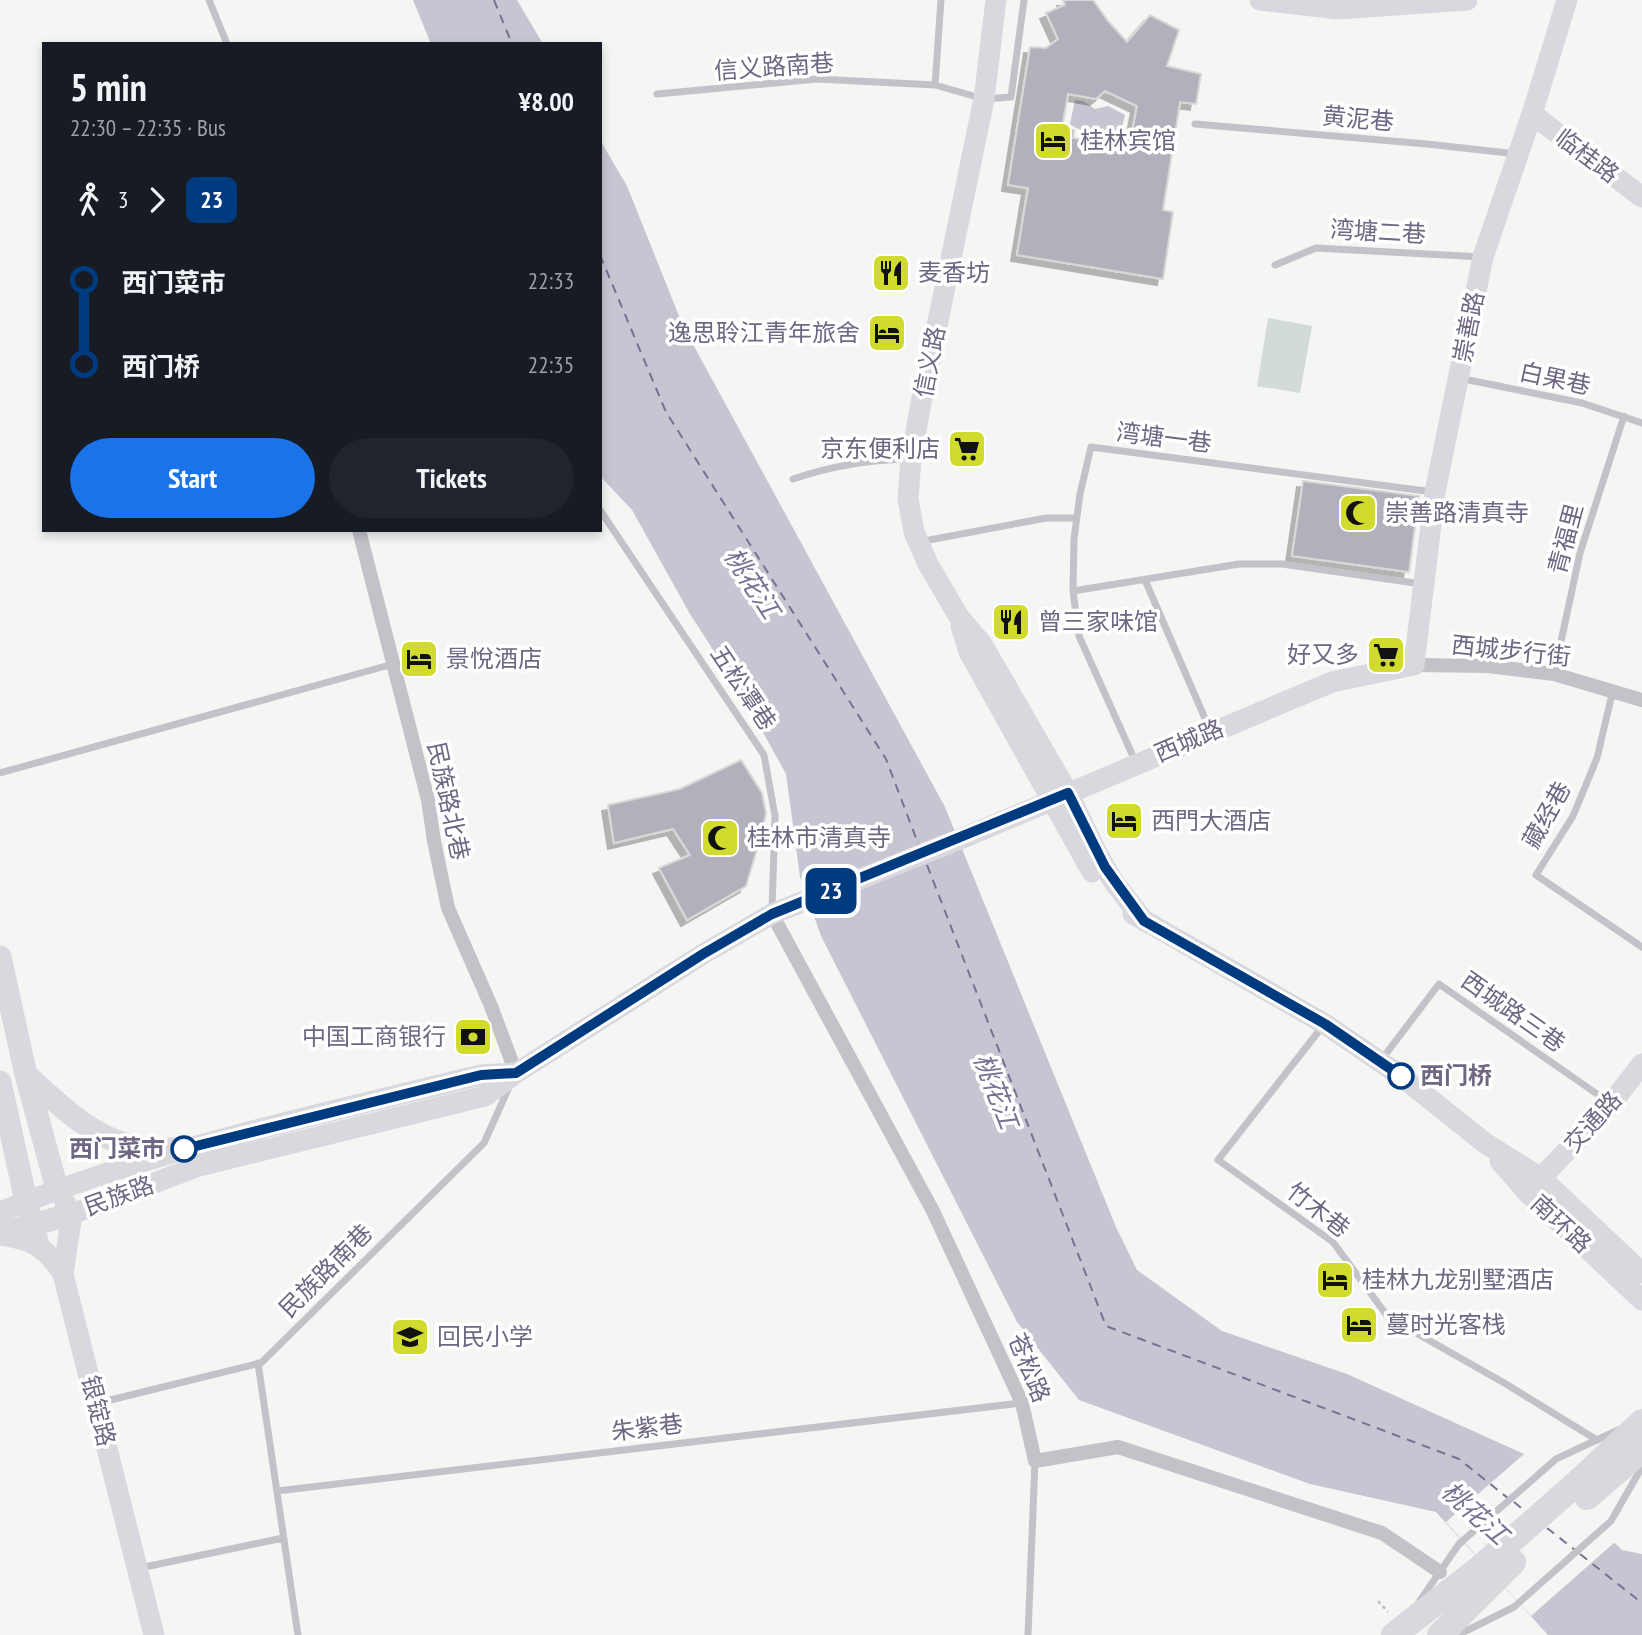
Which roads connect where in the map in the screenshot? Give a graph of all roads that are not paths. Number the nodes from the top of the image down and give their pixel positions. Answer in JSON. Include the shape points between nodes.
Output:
{"nodes":[{"id":1,"x":209,"y":0,"type":"edge"},
{"id":2,"x":941,"y":0,"type":"edge"},
{"id":3,"x":996,"y":0,"type":"edge"},
{"id":4,"x":1024,"y":0,"type":"edge"},
{"id":5,"x":1260,"y":0,"type":"edge"},
{"id":6,"x":1467,"y":0,"type":"edge"},
{"id":7,"x":1567,"y":0,"type":"edge"},
{"id":8,"x":226,"y":42,"type":"edge"},
{"id":9,"x":935,"y":85,"type":"junction"},
{"id":10,"x":657,"y":94,"type":"dead end"},
{"id":11,"x":984,"y":99,"type":"junction"},
{"id":12,"x":1532,"y":114,"type":"junction"},
{"id":13,"x":1195,"y":124,"type":"dead end"},
{"id":14,"x":1518,"y":154,"type":"junction"},
{"id":15,"x":1642,"y":197,"type":"edge"},
{"id":16,"x":1483,"y":257,"type":"junction"},
{"id":17,"x":1275,"y":265,"type":"dead end"},
{"id":18,"x":1458,"y":378,"type":"junction"},
{"id":19,"x":1624,"y":416,"type":"junction"},
{"id":20,"x":1642,"y":423,"type":"edge"},
{"id":21,"x":911,"y":460,"type":"junction"},
{"id":22,"x":793,"y":479,"type":"dead end"},
{"id":23,"x":1435,"y":492,"type":"junction"},
{"id":24,"x":602,"y":513,"type":"edge"},
{"id":25,"x":1076,"y":518,"type":"junction"},
{"id":26,"x":360,"y":532,"type":"edge"},
{"id":27,"x":919,"y":542,"type":"junction"},
{"id":28,"x":1145,"y":580,"type":"junction"},
{"id":29,"x":1424,"y":584,"type":"junction"},
{"id":30,"x":1073,"y":592,"type":"junction"},
{"id":31,"x":393,"y":664,"type":"junction"},
{"id":32,"x":1414,"y":665,"type":"junction"},
{"id":33,"x":1554,"y":674,"type":"junction"},
{"id":34,"x":1613,"y":690,"type":"junction"},
{"id":35,"x":1642,"y":700,"type":"edge"},
{"id":36,"x":1211,"y":732,"type":"junction"},
{"id":37,"x":1137,"y":763,"type":"junction"},
{"id":38,"x":0,"y":773,"type":"edge"},
{"id":39,"x":1060,"y":797,"type":"junction"},
{"id":40,"x":772,"y":914,"type":"junction"},
{"id":41,"x":1642,"y":947,"type":"edge"},
{"id":42,"x":0,"y":957,"type":"edge"},
{"id":43,"x":1325,"y":1024,"type":"junction"},
{"id":44,"x":1380,"y":1061,"type":"junction"},
{"id":45,"x":1642,"y":1064,"type":"edge"},
{"id":46,"x":516,"y":1073,"type":"junction"},
{"id":47,"x":26,"y":1075,"type":"junction"},
{"id":48,"x":0,"y":1082,"type":"edge"},
{"id":49,"x":1611,"y":1104,"type":"junction"},
{"id":50,"x":1485,"y":1143,"type":"junction"},
{"id":51,"x":184,"y":1149,"type":"junction"},
{"id":52,"x":1541,"y":1178,"type":"junction"},
{"id":53,"x":57,"y":1189,"type":"junction"},
{"id":54,"x":26,"y":1201,"type":"junction"},
{"id":55,"x":0,"y":1212,"type":"edge"},
{"id":56,"x":72,"y":1214,"type":"junction"},
{"id":57,"x":0,"y":1235,"type":"edge"},
{"id":58,"x":36,"y":1235,"type":"junction"},
{"id":59,"x":1642,"y":1273,"type":"edge"},
{"id":60,"x":63,"y":1274,"type":"junction"},
{"id":61,"x":1642,"y":1300,"type":"edge"},
{"id":62,"x":258,"y":1363,"type":"junction"},
{"id":63,"x":97,"y":1403,"type":"junction"},
{"id":64,"x":1022,"y":1403,"type":"junction"},
{"id":65,"x":1642,"y":1420,"type":"edge"},
{"id":66,"x":1597,"y":1440,"type":"junction"},
{"id":67,"x":1642,"y":1450,"type":"edge"},
{"id":68,"x":1035,"y":1461,"type":"junction"},
{"id":69,"x":1642,"y":1467,"type":"edge"},
{"id":70,"x":1583,"y":1489,"type":"junction"},
{"id":71,"x":276,"y":1490,"type":"junction"},
{"id":72,"x":284,"y":1538,"type":"junction"},
{"id":73,"x":137,"y":1569,"type":"junction"},
{"id":74,"x":1440,"y":1572,"type":"junction"},
{"id":75,"x":1486,"y":1575,"type":"junction"},
{"id":76,"x":1398,"y":1632,"type":"edge"},
{"id":77,"x":154,"y":1635,"type":"edge"},
{"id":78,"x":298,"y":1635,"type":"edge"},
{"id":79,"x":1028,"y":1635,"type":"edge"},
{"id":80,"x":1440,"y":1635,"type":"edge"},
{"id":81,"x":1458,"y":1635,"type":"edge"}],
"edges":[{"from":1,"to":8,"type":"lane"},
{"from":2,"to":9,"type":"lane"},
{"from":3,"to":11,"type":"main road","name":"信义路"},
{"from":4,"to":11,"type":"lane","via":[[1011,97]]},
{"from":5,"to":6,"type":"main road","via":[[1338,9]]},
{"from":7,"to":12,"type":"main road","name":"崇善路"},
{"from":9,"to":10,"type":"lane","name":"信义路南巷","via":[[817,79]]},
{"from":9,"to":11,"type":"lane","name":"信义路南巷"},
{"from":11,"to":21,"type":"main road","name":"信义路"},
{"from":12,"to":14,"type":"main road","name":"崇善路"},
{"from":12,"to":15,"type":"main road","name":"临桂路"},
{"from":13,"to":14,"type":"lane","name":"黄泥巷"},
{"from":14,"to":16,"type":"main road","name":"崇善路"},
{"from":16,"to":17,"type":"lane","name":"湾塘二巷","via":[[1316,248]]},
{"from":16,"to":18,"type":"main road","name":"崇善路"},
{"from":18,"to":19,"type":"lane","name":"白果巷"},
{"from":18,"to":23,"type":"main road","name":"崇善路"},
{"from":19,"to":20,"type":"lane","name":"白果巷"},
{"from":19,"to":33,"type":"lane","name":"青福里","via":[[1580,553]]},
{"from":21,"to":22,"type":"lane","via":[[872,460]]},
{"from":21,"to":27,"type":"main road","name":"信义路","via":[[908,499]]},
{"from":23,"to":25,"type":"lane","name":"湾塘一巷","via":[[1091,447]]},
{"from":23,"to":29,"type":"main road","name":"崇善路"},
{"from":24,"to":40,"type":"lane","name":"五松潭巷","via":[[764,755],[775,816]]},
{"from":25,"to":27,"type":"lane","via":[[1046,518]]},
{"from":25,"to":30,"type":"lane","name":"湾塘一巷"},
{"from":26,"to":31,"type":"street","name":"民族路北巷"},
{"from":27,"to":39,"type":"main road","name":"信义路","via":[[958,617],[969,652]]},
{"from":28,"to":29,"type":"lane","via":[[1239,564],[1282,564]]},
{"from":28,"to":30,"type":"lane"},
{"from":28,"to":36,"type":"lane"},
{"from":29,"to":32,"type":"main road","name":"崇善路"},
{"from":30,"to":37,"type":"lane","name":"湾塘一巷","via":[[1079,636]]},
{"from":31,"to":38,"type":"lane"},
{"from":31,"to":46,"type":"street","name":"民族路北巷","via":[[428,800],[448,908]]},
{"from":32,"to":33,"type":"street","name":"西城步行街","via":[[1488,666]]},
{"from":32,"to":36,"type":"main road","name":"西城路","via":[[1332,682]]},
{"from":33,"to":34,"type":"street","name":"西城步行街"},
{"from":34,"to":35,"type":"street","name":"西城步行街"},
{"from":34,"to":41,"type":"lane","name":"藏经巷","via":[[1597,758],[1573,816],[1535,875]]},
{"from":36,"to":37,"type":"main road","name":"西城路"},
{"from":37,"to":39,"type":"main road","name":"西城路"},
{"from":39,"to":40,"type":"main road","name":"西城路"},
{"from":39,"to":43,"type":"main road","name":"南环路","via":[[1144,921]]},
{"from":40,"to":46,"type":"main road","name":"民族路"},
{"from":40,"to":64,"type":"street","name":"苍松路","via":[[933,1212]]},
{"from":42,"to":47,"type":"main road"},
{"from":43,"to":44,"type":"main road","name":"南环路"},
{"from":43,"to":66,"type":"lane","name":"竹木巷","via":[[1218,1160],[1334,1242],[1388,1317]]},
{"from":44,"to":49,"type":"lane","name":"西城路三巷","via":[[1439,984]]},
{"from":44,"to":50,"type":"main road","name":"南环路"},
{"from":45,"to":49,"type":"main road","name":"交通路"},
{"from":46,"to":51,"type":"main road","name":"民族路","via":[[481,1075]]},
{"from":46,"to":56,"type":"main road","name":"民族路","via":[[485,1096],[199,1166]]},
{"from":46,"to":62,"type":"lane","name":"民族路南巷","via":[[484,1143]]},
{"from":47,"to":51,"type":"main road","via":[[81,1124],[110,1140]]},
{"from":47,"to":53,"type":"main road"},
{"from":48,"to":54,"type":"main road"},
{"from":49,"to":52,"type":"main road","name":"交通路"},
{"from":50,"to":52,"type":"main road","name":"南环路"},
{"from":50,"to":61,"type":"main road","name":"南环路","via":[[1528,1193]]},
{"from":51,"to":53,"type":"main road","name":"民族路"},
{"from":52,"to":59,"type":"main road","name":"南环路"},
{"from":53,"to":54,"type":"main road","name":"民族路"},
{"from":53,"to":56,"type":"main road"},
{"from":54,"to":55,"type":"main road","name":"民族路"},
{"from":54,"to":58,"type":"main road"},
{"from":56,"to":58,"type":"main road","name":"民族路"},
{"from":56,"to":60,"type":"main road","name":"银锭路"},
{"from":57,"to":58,"type":"main road","name":"民族路"},
{"from":58,"to":60,"type":"main road"},
{"from":60,"to":63,"type":"main road","name":"银锭路"},
{"from":62,"to":63,"type":"lane"},
{"from":62,"to":71,"type":"lane"},
{"from":63,"to":73,"type":"main road","name":"银锭路"},
{"from":64,"to":68,"type":"street","name":"苍松路"},
{"from":64,"to":71,"type":"lane","name":"朱紫巷"},
{"from":65,"to":66,"type":"lane"},
{"from":65,"to":70,"type":"highway"},
{"from":66,"to":74,"type":"lane","via":[[1556,1459],[1459,1544]]},
{"from":67,"to":70,"type":"highway"},
{"from":68,"to":74,"type":"street","via":[[1118,1447],[1382,1533]]},
{"from":68,"to":79,"type":"lane"},
{"from":69,"to":81,"type":"lane","via":[[1611,1521],[1514,1607]]},
{"from":70,"to":75,"type":"highway"},
{"from":71,"to":72,"type":"lane"},
{"from":72,"to":73,"type":"lane"},
{"from":72,"to":78,"type":"lane"},
{"from":73,"to":77,"type":"main road","name":"银锭路"},
{"from":74,"to":76,"type":"lane"},
{"from":75,"to":76,"type":"highway"},
{"from":75,"to":80,"type":"highway"}]}
